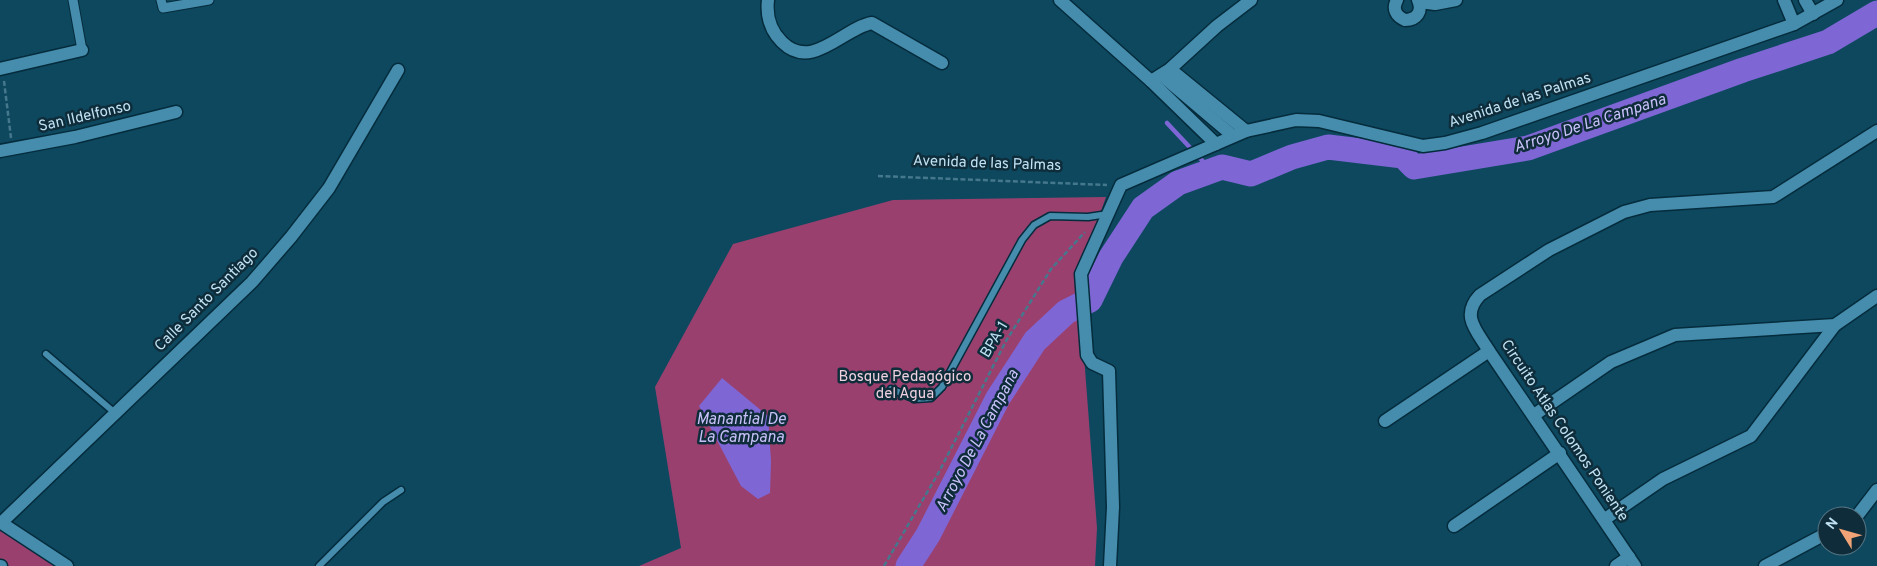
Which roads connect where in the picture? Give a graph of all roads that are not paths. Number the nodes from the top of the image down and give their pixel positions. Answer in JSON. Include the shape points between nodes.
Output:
{"nodes":[{"id":1,"x":72,"y":0,"type":"edge"},
{"id":2,"x":209,"y":0,"type":"edge"},
{"id":3,"x":768,"y":0,"type":"edge"},
{"id":4,"x":1060,"y":0,"type":"edge"},
{"id":5,"x":1251,"y":0,"type":"edge"},
{"id":6,"x":1397,"y":0,"type":"edge"},
{"id":7,"x":1456,"y":0,"type":"edge"},
{"id":8,"x":1784,"y":0,"type":"edge"},
{"id":9,"x":1805,"y":0,"type":"edge"},
{"id":10,"x":1837,"y":0,"type":"edge"},
{"id":11,"x":1419,"y":1,"type":"edge"},
{"id":12,"x":162,"y":4,"type":"edge"},
{"id":13,"x":1813,"y":14,"type":"junction"},
{"id":14,"x":1794,"y":24,"type":"junction"},
{"id":15,"x":82,"y":50,"type":"joint"},
{"id":16,"x":942,"y":63,"type":"dead end"},
{"id":17,"x":1,"y":65,"type":"edge"},
{"id":18,"x":398,"y":70,"type":"dead end"},
{"id":19,"x":1161,"y":75,"type":"junction"},
{"id":20,"x":176,"y":112,"type":"dead end"},
{"id":21,"x":1246,"y":131,"type":"junction"},
{"id":22,"x":1877,"y":131,"type":"edge"},
{"id":23,"x":1233,"y":136,"type":"junction"},
{"id":24,"x":1210,"y":146,"type":"junction"},
{"id":25,"x":6,"y":150,"type":"edge"},
{"id":26,"x":1101,"y":215,"type":"junction"},
{"id":27,"x":1877,"y":296,"type":"edge"},
{"id":28,"x":1835,"y":325,"type":"junction"},
{"id":29,"x":1489,"y":351,"type":"junction"},
{"id":30,"x":46,"y":354,"type":"dead end"},
{"id":31,"x":891,"y":389,"type":"dead end"},
{"id":32,"x":115,"y":413,"type":"junction"},
{"id":33,"x":1534,"y":415,"type":"junction"},
{"id":34,"x":1385,"y":421,"type":"dead end"},
{"id":35,"x":1560,"y":453,"type":"junction"},
{"id":36,"x":401,"y":490,"type":"dead end"},
{"id":37,"x":1877,"y":490,"type":"edge"},
{"id":38,"x":1865,"y":506,"type":"edge"},
{"id":39,"x":1605,"y":519,"type":"junction"},
{"id":40,"x":1,"y":523,"type":"edge"},
{"id":41,"x":1454,"y":526,"type":"dead end"},
{"id":42,"x":1817,"y":538,"type":"edge"},
{"id":43,"x":1632,"y":561,"type":"edge"},
{"id":44,"x":67,"y":566,"type":"edge"},
{"id":45,"x":319,"y":566,"type":"edge"},
{"id":46,"x":1110,"y":566,"type":"edge"},
{"id":47,"x":1616,"y":566,"type":"edge"},
{"id":48,"x":1765,"y":566,"type":"edge"}],
"edges":[{"from":1,"to":15,"type":"street"},
{"from":2,"to":12,"type":"street"},
{"from":3,"to":16,"type":"street","via":[[767,13],[773,33],[787,47],[804,52],[822,50],[860,25],[872,23]]},
{"from":4,"to":19,"type":"street"},
{"from":5,"to":19,"type":"street"},
{"from":6,"to":11,"type":"street","via":[[1396,14],[1405,20],[1416,18],[1421,8]]},
{"from":7,"to":11,"type":"street","via":[[1435,4]]},
{"from":8,"to":14,"type":"street"},
{"from":9,"to":13,"type":"street"},
{"from":10,"to":13,"type":"street","name":"Avenida de las Palmas"},
{"from":13,"to":14,"type":"street","name":"Avenida de las Palmas"},
{"from":14,"to":21,"type":"street","name":"Avenida de las Palmas","via":[[1491,130],[1445,143],[1423,146],[1319,121],[1296,120]]},
{"from":15,"to":17,"type":"street"},
{"from":18,"to":32,"type":"street","name":"Calle Santo Santiago","via":[[329,188],[291,237],[252,282]]},
{"from":19,"to":21,"type":"street"},
{"from":19,"to":23,"type":"street"},
{"from":19,"to":24,"type":"street"},
{"from":20,"to":25,"type":"street","name":"San Ildelfonso"},
{"from":21,"to":23,"type":"street","name":"Avenida de las Palmas"},
{"from":22,"to":29,"type":"street","name":"Circuito Atlas Colomos Poniente","via":[[1773,197],[1650,205],[1624,212],[1549,250],[1472,303],[1469,312],[1472,323]]},
{"from":23,"to":24,"type":"street","name":"Avenida de las Palmas"},
{"from":24,"to":26,"type":"street","name":"Avenida de las Palmas","via":[[1121,186]]},
{"from":26,"to":31,"type":"lane","via":[[1050,216],[1034,225],[1022,240],[942,387],[930,398],[915,399]]},
{"from":26,"to":46,"type":"street","via":[[1081,274],[1087,355],[1092,363],[1109,371],[1113,507]]},
{"from":27,"to":28,"type":"street"},
{"from":28,"to":33,"type":"street","via":[[1674,335],[1611,362]]},
{"from":28,"to":39,"type":"street","via":[[1751,436],[1662,479]]},
{"from":29,"to":33,"type":"street","name":"Circuito Atlas Colomos Poniente"},
{"from":29,"to":34,"type":"street"},
{"from":30,"to":32,"type":"lane"},
{"from":32,"to":40,"type":"street","name":"Calle Santo Santiago"},
{"from":33,"to":35,"type":"street","name":"Circuito Atlas Colomos Poniente"},
{"from":35,"to":39,"type":"street","name":"Circuito Atlas Colomos Poniente"},
{"from":35,"to":41,"type":"street"},
{"from":36,"to":45,"type":"lane","via":[[383,502]]},
{"from":37,"to":38,"type":"street"},
{"from":39,"to":43,"type":"street","name":"Circuito Atlas Colomos Poniente"},
{"from":40,"to":44,"type":"street"},
{"from":42,"to":48,"type":"street"},
{"from":43,"to":47,"type":"street"}]}
